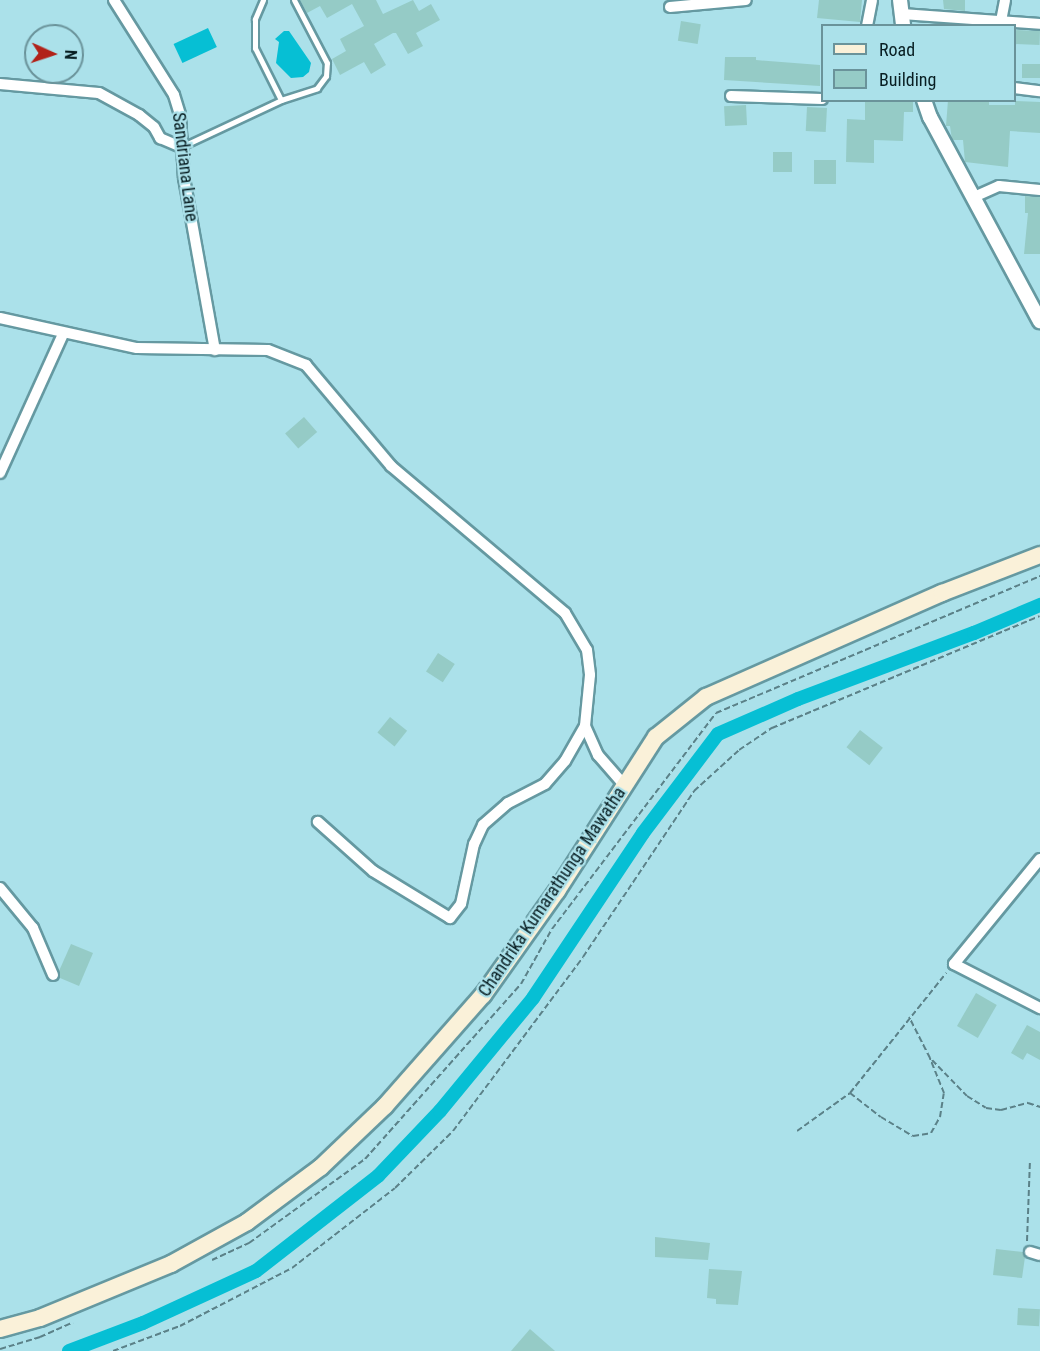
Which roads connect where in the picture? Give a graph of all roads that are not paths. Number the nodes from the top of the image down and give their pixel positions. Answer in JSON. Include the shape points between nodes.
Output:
{"nodes":[{"id":1,"x":114,"y":0,"type":"edge"},
{"id":2,"x":263,"y":0,"type":"edge"},
{"id":3,"x":294,"y":0,"type":"edge"},
{"id":4,"x":746,"y":0,"type":"edge"},
{"id":5,"x":873,"y":0,"type":"edge"},
{"id":6,"x":900,"y":0,"type":"edge"},
{"id":7,"x":1005,"y":0,"type":"edge"},
{"id":8,"x":670,"y":7,"type":"dead end"},
{"id":9,"x":903,"y":20,"type":"edge"},
{"id":10,"x":1001,"y":21,"type":"junction"},
{"id":11,"x":867,"y":24,"type":"edge"},
{"id":12,"x":1040,"y":24,"type":"edge"},
{"id":13,"x":0,"y":84,"type":"edge"},
{"id":14,"x":1016,"y":88,"type":"edge"},
{"id":15,"x":1040,"y":91,"type":"edge"},
{"id":16,"x":731,"y":96,"type":"dead end"},
{"id":17,"x":821,"y":99,"type":"edge"},
{"id":18,"x":281,"y":100,"type":"junction"},
{"id":19,"x":925,"y":102,"type":"edge"},
{"id":20,"x":181,"y":147,"type":"junction"},
{"id":21,"x":1040,"y":190,"type":"edge"},
{"id":22,"x":974,"y":197,"type":"junction"},
{"id":23,"x":0,"y":318,"type":"edge"},
{"id":24,"x":1040,"y":321,"type":"edge"},
{"id":25,"x":63,"y":334,"type":"junction"},
{"id":26,"x":215,"y":350,"type":"junction"},
{"id":27,"x":0,"y":473,"type":"edge"},
{"id":28,"x":1040,"y":555,"type":"edge"},
{"id":29,"x":585,"y":726,"type":"junction"},
{"id":30,"x":625,"y":786,"type":"junction"},
{"id":31,"x":318,"y":822,"type":"dead end"},
{"id":32,"x":1040,"y":859,"type":"edge"},
{"id":33,"x":0,"y":888,"type":"edge"},
{"id":34,"x":52,"y":975,"type":"dead end"},
{"id":35,"x":1040,"y":1008,"type":"edge"},
{"id":36,"x":0,"y":1329,"type":"edge"}],
"edges":[{"from":1,"to":20,"type":"street","name":"Sandriana Lane","via":[[174,95],[180,115]]},
{"from":2,"to":18,"type":"lane","via":[[255,19],[255,48]]},
{"from":3,"to":18,"type":"lane","via":[[327,63],[326,76],[317,88]]},
{"from":4,"to":8,"type":"street"},
{"from":5,"to":11,"type":"street"},
{"from":6,"to":9,"type":"street"},
{"from":7,"to":10,"type":"street"},
{"from":9,"to":10,"type":"street"},
{"from":10,"to":12,"type":"street"},
{"from":13,"to":20,"type":"street","via":[[99,93],[139,115],[160,138]]},
{"from":14,"to":15,"type":"street"},
{"from":16,"to":17,"type":"street"},
{"from":18,"to":20,"type":"lane"},
{"from":19,"to":22,"type":"street"},
{"from":20,"to":26,"type":"street","name":"Sandriana Lane"},
{"from":21,"to":22,"type":"street","via":[[999,186]]},
{"from":22,"to":24,"type":"street"},
{"from":23,"to":25,"type":"street"},
{"from":25,"to":26,"type":"street","via":[[137,348]]},
{"from":25,"to":27,"type":"street"},
{"from":26,"to":29,"type":"street","via":[[268,350],[306,365],[391,466],[565,613],[587,650],[590,675]]},
{"from":28,"to":30,"type":"main road","name":"Chandrika Kumarathunga Mawatha","via":[[942,593],[706,697],[656,737]]},
{"from":29,"to":30,"type":"street","via":[[598,755]]},
{"from":29,"to":31,"type":"street","via":[[565,761],[545,784],[508,803],[483,825],[474,844],[461,904],[450,918],[374,871]]},
{"from":30,"to":36,"type":"main road","name":"Chandrika Kumarathunga Mawatha","via":[[483,995],[386,1106],[321,1167],[247,1222],[171,1264],[40,1318]]},
{"from":32,"to":35,"type":"street","via":[[954,964]]},
{"from":33,"to":34,"type":"street","via":[[33,928]]}]}
